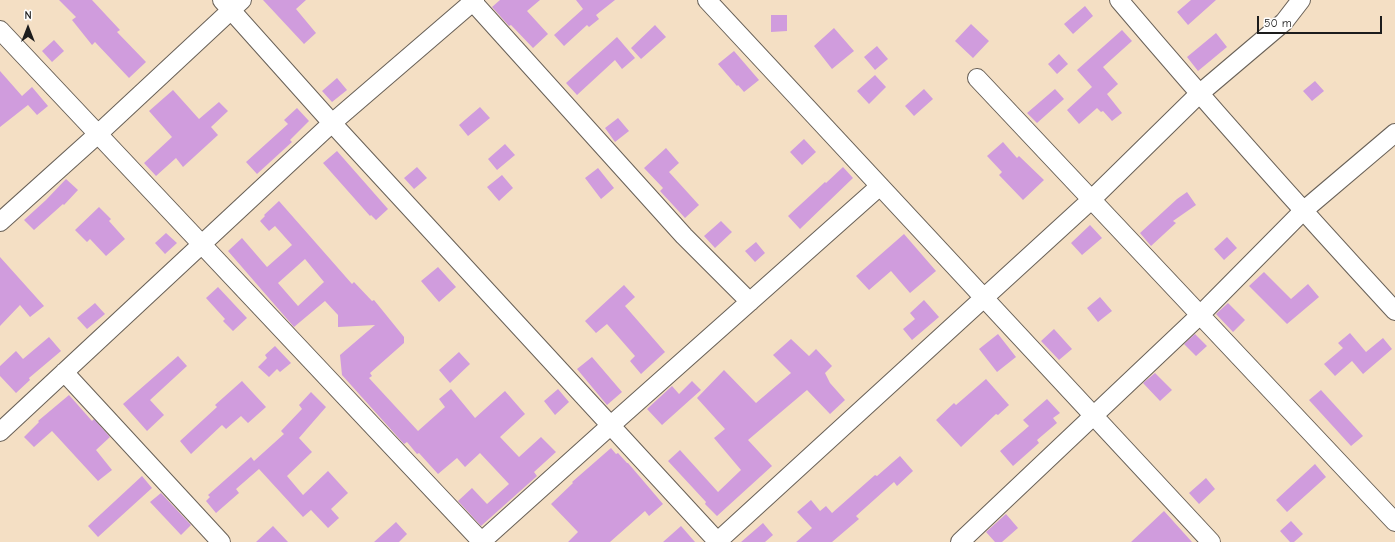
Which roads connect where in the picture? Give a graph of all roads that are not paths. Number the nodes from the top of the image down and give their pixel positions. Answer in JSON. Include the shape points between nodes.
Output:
{"nodes":[{"id":1,"x":707,"y":0,"type":"edge"},
{"id":2,"x":1119,"y":0,"type":"edge"},
{"id":3,"x":1301,"y":0,"type":"edge"},
{"id":4,"x":474,"y":1,"type":"edge"},
{"id":5,"x":232,"y":3,"type":"edge"},
{"id":6,"x":0,"y":30,"type":"edge"},
{"id":7,"x":977,"y":78,"type":"dead end"},
{"id":8,"x":1199,"y":94,"type":"junction"},
{"id":9,"x":332,"y":123,"type":"junction"},
{"id":10,"x":1395,"y":133,"type":"edge"},
{"id":11,"x":98,"y":134,"type":"junction"},
{"id":12,"x":880,"y":186,"type":"junction"},
{"id":13,"x":1091,"y":200,"type":"junction"},
{"id":14,"x":1303,"y":211,"type":"junction"},
{"id":15,"x":0,"y":222,"type":"edge"},
{"id":16,"x":202,"y":244,"type":"junction"},
{"id":17,"x":984,"y":298,"type":"junction"},
{"id":18,"x":750,"y":302,"type":"junction"},
{"id":19,"x":1395,"y":311,"type":"edge"},
{"id":20,"x":1200,"y":315,"type":"junction"},
{"id":21,"x":64,"y":372,"type":"junction"},
{"id":22,"x":1094,"y":415,"type":"junction"},
{"id":23,"x":610,"y":426,"type":"junction"},
{"id":24,"x":0,"y":432,"type":"edge"},
{"id":25,"x":1395,"y":522,"type":"edge"},
{"id":26,"x":221,"y":542,"type":"edge"},
{"id":27,"x":481,"y":542,"type":"edge"},
{"id":28,"x":717,"y":542,"type":"edge"},
{"id":29,"x":960,"y":542,"type":"edge"},
{"id":30,"x":1211,"y":542,"type":"edge"}],
"edges":[{"from":1,"to":12,"type":"street"},
{"from":2,"to":8,"type":"street"},
{"from":3,"to":8,"type":"street","via":[[1284,22]]},
{"from":4,"to":9,"type":"street"},
{"from":4,"to":18,"type":"street","via":[[684,236]]},
{"from":5,"to":9,"type":"street"},
{"from":5,"to":11,"type":"street"},
{"from":6,"to":11,"type":"street"},
{"from":7,"to":13,"type":"street"},
{"from":8,"to":13,"type":"street"},
{"from":8,"to":14,"type":"street"},
{"from":9,"to":16,"type":"street"},
{"from":9,"to":23,"type":"street"},
{"from":10,"to":14,"type":"street"},
{"from":11,"to":15,"type":"street"},
{"from":11,"to":16,"type":"street"},
{"from":12,"to":17,"type":"street"},
{"from":12,"to":18,"type":"street"},
{"from":13,"to":17,"type":"street"},
{"from":13,"to":20,"type":"street"},
{"from":14,"to":19,"type":"street"},
{"from":14,"to":20,"type":"street"},
{"from":16,"to":21,"type":"street"},
{"from":16,"to":27,"type":"street"},
{"from":17,"to":22,"type":"street"},
{"from":17,"to":28,"type":"street"},
{"from":18,"to":23,"type":"street"},
{"from":20,"to":22,"type":"street"},
{"from":20,"to":25,"type":"street"},
{"from":21,"to":24,"type":"street"},
{"from":21,"to":26,"type":"street"},
{"from":22,"to":29,"type":"street"},
{"from":22,"to":30,"type":"street"},
{"from":23,"to":27,"type":"street"},
{"from":23,"to":28,"type":"street"}]}
